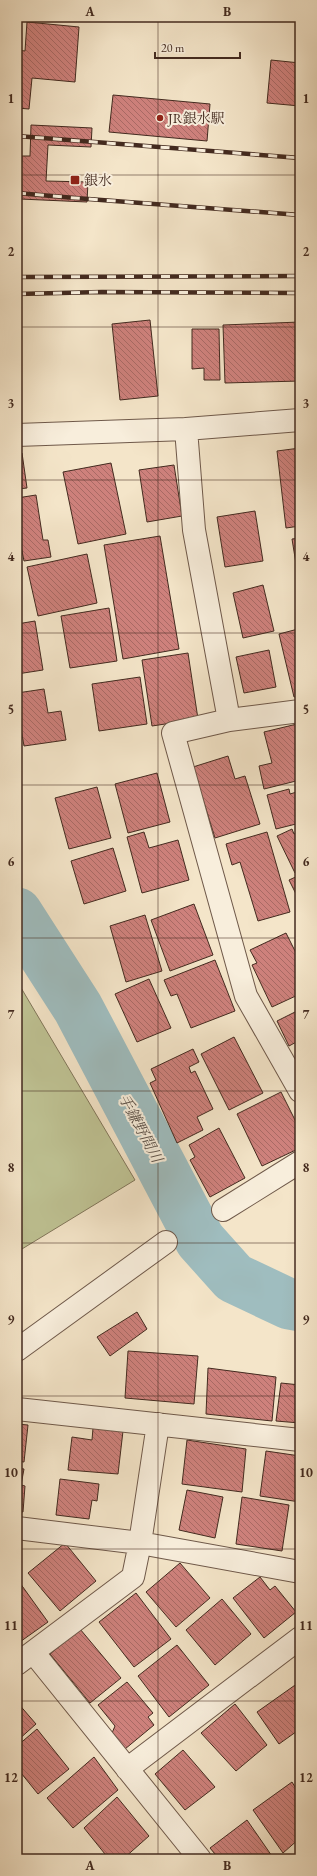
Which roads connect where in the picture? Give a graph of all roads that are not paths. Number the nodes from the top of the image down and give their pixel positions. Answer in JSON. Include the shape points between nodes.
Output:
{"nodes":[{"id":1,"x":300,"y":420,"type":"edge"},
{"id":2,"x":186,"y":429,"type":"junction"},
{"id":3,"x":17,"y":435,"type":"edge"},
{"id":4,"x":300,"y":711,"type":"edge"},
{"id":5,"x":229,"y":720,"type":"junction"},
{"id":6,"x":300,"y":1091,"type":"edge"},
{"id":7,"x":300,"y":1162,"type":"edge"},
{"id":8,"x":223,"y":1210,"type":"dead end"},
{"id":9,"x":166,"y":1242,"type":"dead end"},
{"id":10,"x":17,"y":1350,"type":"edge"},
{"id":11,"x":17,"y":1409,"type":"edge"},
{"id":12,"x":158,"y":1424,"type":"junction"},
{"id":13,"x":300,"y":1440,"type":"edge"},
{"id":14,"x":17,"y":1528,"type":"edge"},
{"id":15,"x":140,"y":1543,"type":"junction"},
{"id":16,"x":300,"y":1572,"type":"edge"},
{"id":17,"x":300,"y":1638,"type":"edge"},
{"id":18,"x":25,"y":1658,"type":"edge"},
{"id":19,"x":128,"y":1769,"type":"junction"},
{"id":20,"x":200,"y":1859,"type":"edge"}],
"edges":[{"from":1,"to":2,"type":"street"},
{"from":2,"to":3,"type":"street"},
{"from":2,"to":5,"type":"street","via":[[194,530]]},
{"from":4,"to":5,"type":"street"},
{"from":5,"to":6,"type":"street","via":[[174,733],[246,996]]},
{"from":7,"to":8,"type":"street"},
{"from":9,"to":10,"type":"street"},
{"from":11,"to":12,"type":"street"},
{"from":12,"to":13,"type":"street"},
{"from":12,"to":15,"type":"street"},
{"from":14,"to":15,"type":"street"},
{"from":15,"to":16,"type":"street"},
{"from":15,"to":18,"type":"street","via":[[133,1577]]},
{"from":17,"to":19,"type":"street"},
{"from":18,"to":19,"type":"street"},
{"from":19,"to":20,"type":"street"}]}
